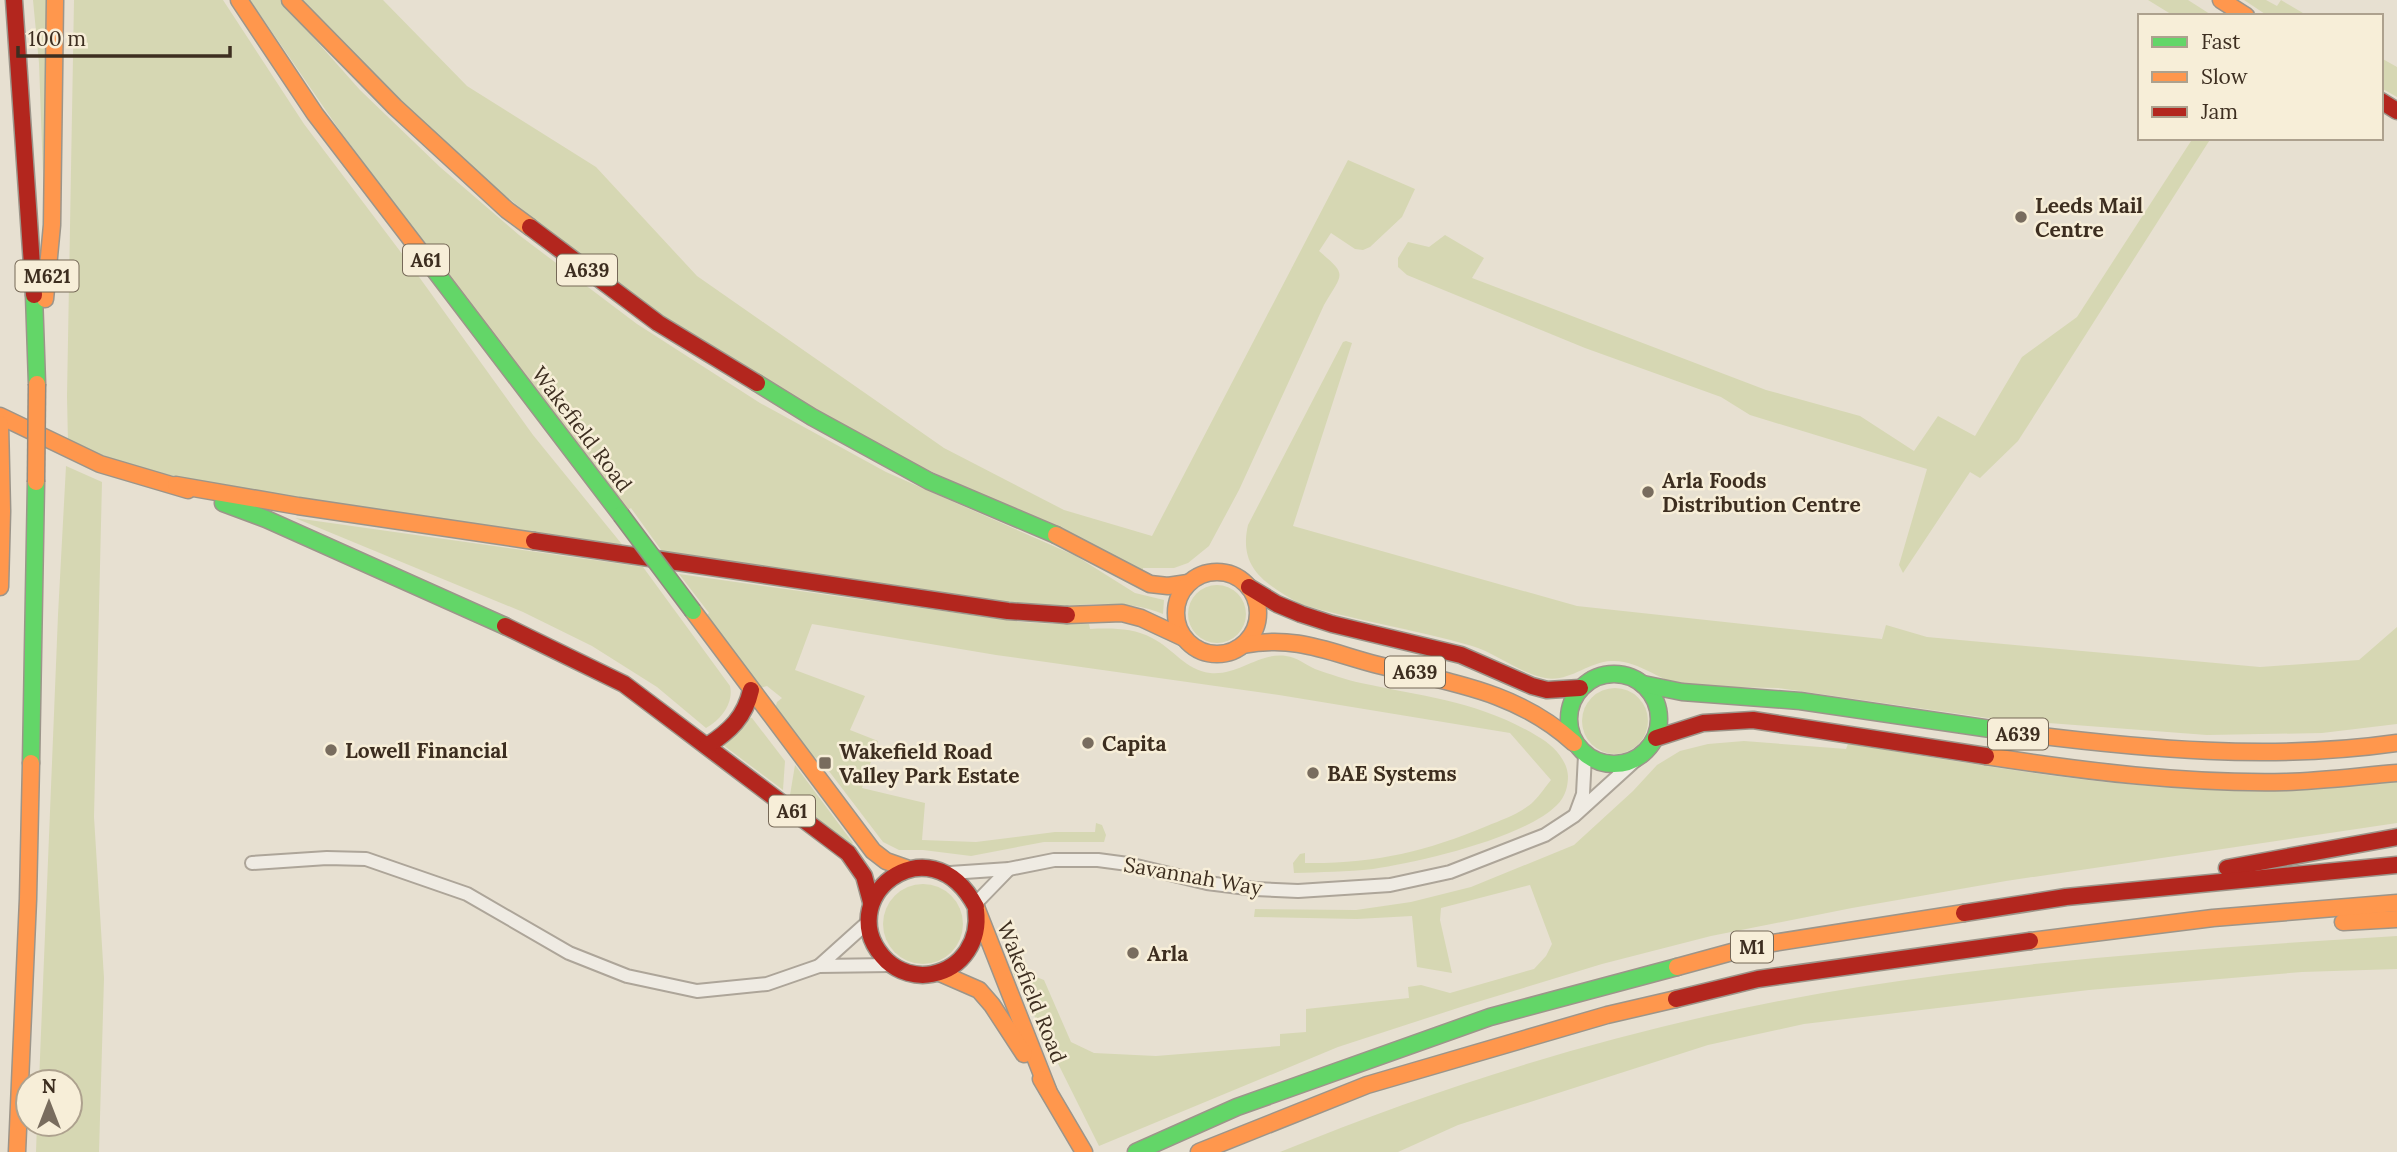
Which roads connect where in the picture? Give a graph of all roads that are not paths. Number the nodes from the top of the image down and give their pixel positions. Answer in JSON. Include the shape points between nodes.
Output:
{"nodes":[{"id":1,"x":14,"y":0,"type":"edge"},
{"id":2,"x":55,"y":0,"type":"edge"},
{"id":3,"x":239,"y":0,"type":"edge"},
{"id":4,"x":290,"y":0,"type":"edge"},
{"id":5,"x":2221,"y":0,"type":"edge"},
{"id":6,"x":2243,"y":14,"type":"edge"},
{"id":7,"x":37,"y":384,"type":"junction"},
{"id":8,"x":0,"y":416,"type":"edge"},
{"id":9,"x":0,"y":424,"type":"edge"},
{"id":10,"x":1,"y":465,"type":"edge"},
{"id":11,"x":176,"y":485,"type":"junction"},
{"id":12,"x":1188,"y":583,"type":"junction"},
{"id":13,"x":0,"y":587,"type":"edge"},
{"id":14,"x":1249,"y":587,"type":"junction"},
{"id":15,"x":1184,"y":638,"type":"junction"},
{"id":16,"x":1244,"y":645,"type":"junction"},
{"id":17,"x":1643,"y":684,"type":"junction"},
{"id":18,"x":1580,"y":688,"type":"junction"},
{"id":19,"x":751,"y":690,"type":"junction"},
{"id":20,"x":1656,"y":738,"type":"junction"},
{"id":21,"x":2397,"y":743,"type":"edge"},
{"id":22,"x":707,"y":746,"type":"junction"},
{"id":23,"x":1580,"y":749,"type":"junction"},
{"id":24,"x":1639,"y":757,"type":"junction"},
{"id":25,"x":2397,"y":773,"type":"edge"},
{"id":26,"x":1574,"y":816,"type":"junction"},
{"id":27,"x":2397,"y":837,"type":"edge"},
{"id":28,"x":252,"y":863,"type":"dead end"},
{"id":29,"x":2397,"y":864,"type":"edge"},
{"id":30,"x":906,"y":869,"type":"junction"},
{"id":31,"x":1009,"y":869,"type":"junction"},
{"id":32,"x":950,"y":873,"type":"junction"},
{"id":33,"x":2066,"y":897,"type":"junction"},
{"id":34,"x":871,"y":902,"type":"junction"},
{"id":35,"x":2397,"y":903,"type":"edge"},
{"id":36,"x":976,"y":907,"type":"junction"},
{"id":37,"x":2397,"y":919,"type":"edge"},
{"id":38,"x":868,"y":922,"type":"junction"},
{"id":39,"x":2069,"y":936,"type":"junction"},
{"id":40,"x":891,"y":965,"type":"junction"},
{"id":41,"x":819,"y":966,"type":"junction"},
{"id":42,"x":940,"y":973,"type":"junction"},
{"id":43,"x":1048,"y":1090,"type":"junction"},
{"id":44,"x":1082,"y":1146,"type":"edge"},
{"id":45,"x":17,"y":1152,"type":"edge"},
{"id":46,"x":1136,"y":1152,"type":"edge"},
{"id":47,"x":1199,"y":1152,"type":"edge"}],
"edges":[{"from":1,"to":7,"type":"main road","number":"M621"},
{"from":2,"to":7,"type":"main road","number":"M621","via":[[52,225]]},
{"from":3,"to":19,"type":"main road","name":"Wakefield Road","number":"A61","bridge":true,"via":[[315,114]]},
{"from":4,"to":12,"type":"main road","number":"A639","via":[[395,107],[507,210],[657,323],[929,481],[1073,542],[1150,584]]},
{"from":5,"to":6,"type":"main road"},
{"from":7,"to":45,"type":"main road","number":"M621","bridge":true,"via":[[28,899]]},
{"from":8,"to":11,"type":"main road","number":"A61","via":[[100,464]]},
{"from":9,"to":10,"type":"main road"},
{"from":10,"to":13,"type":"main road"},
{"from":11,"to":15,"type":"main road","via":[[1008,611],[1122,613]]},
{"from":11,"to":22,"type":"main road","number":"A61","via":[[266,519],[539,642],[624,684]]},
{"from":12,"to":14,"type":"main road","via":[[1210,572],[1223,572]]},
{"from":12,"to":15,"type":"main road","via":[[1176,610]]},
{"from":14,"to":16,"type":"main road","via":[[1256,598],[1257,623]]},
{"from":14,"to":18,"type":"main road","number":"A639","via":[[1301,614],[1461,655],[1532,686]]},
{"from":15,"to":16,"type":"main road","via":[[1206,653],[1219,654]]},
{"from":16,"to":23,"type":"main road","number":"A639","via":[[1266,639],[1297,641],[1460,684],[1545,719]]},
{"from":17,"to":18,"type":"main road","via":[[1618,674],[1604,675]]},
{"from":17,"to":20,"type":"main road","via":[[1657,703]]},
{"from":17,"to":21,"type":"main road","number":"A639","via":[[1667,692],[1766,696],[2143,747],[2266,753]]},
{"from":18,"to":23,"type":"main road","via":[[1570,705],[1568,724]]},
{"from":19,"to":22,"type":"main road","via":[[748,708]]},
{"from":19,"to":30,"type":"main road","name":"Wakefield Road","number":"A61","via":[[873,851]]},
{"from":20,"to":24,"type":"main road"},
{"from":20,"to":25,"type":"main road","number":"A639","via":[[1707,720],[1753,720],[2050,766],[2166,778],[2285,782]]},
{"from":22,"to":34,"type":"main road","number":"A61","via":[[848,853],[864,876]]},
{"from":23,"to":24,"type":"main road","via":[[1599,762],[1614,765]]},
{"from":23,"to":26,"type":"street","via":[[1583,794]]},
{"from":24,"to":26,"type":"street","name":"Savannah Way"},
{"from":26,"to":31,"type":"street","name":"Savannah Way","via":[[1545,835],[1450,872],[1390,885],[1255,889],[1098,860],[1054,860]]},
{"from":27,"to":33,"type":"main road"},
{"from":28,"to":41,"type":"street","via":[[366,859],[467,894],[569,953],[627,976],[697,991],[767,984]]},
{"from":29,"to":33,"type":"main road","number":"M1"},
{"from":30,"to":32,"type":"main road","name":"Wakefield Road","number":"A61","via":[[929,866]]},
{"from":30,"to":34,"type":"main road","via":[[879,887]]},
{"from":31,"to":32,"type":"street","name":"Savannah Way"},
{"from":31,"to":36,"type":"street"},
{"from":32,"to":36,"type":"main road","name":"Wakefield Road","via":[[967,889]]},
{"from":33,"to":46,"type":"main road","number":"M1","via":[[1754,946],[1490,1017],[1237,1107]]},
{"from":34,"to":38,"type":"main road","number":"A61"},
{"from":35,"to":39,"type":"main road","number":"M1"},
{"from":36,"to":42,"type":"main road","name":"Wakefield Road","via":[[977,929],[970,948]]},
{"from":36,"to":43,"type":"main road","name":"Wakefield Road"},
{"from":37,"to":39,"type":"main road","number":"M1"},
{"from":38,"to":40,"type":"main road","via":[[874,946]]},
{"from":38,"to":41,"type":"street"},
{"from":39,"to":47,"type":"main road","number":"M1","via":[[1758,979],[1607,1015],[1367,1085]]},
{"from":40,"to":41,"type":"street"},
{"from":40,"to":42,"type":"main road","name":"Wakefield Road","via":[[918,975]]},
{"from":42,"to":43,"type":"main road","name":"Wakefield Road","via":[[979,990]]},
{"from":43,"to":44,"type":"main road","name":"Wakefield Road"}]}
